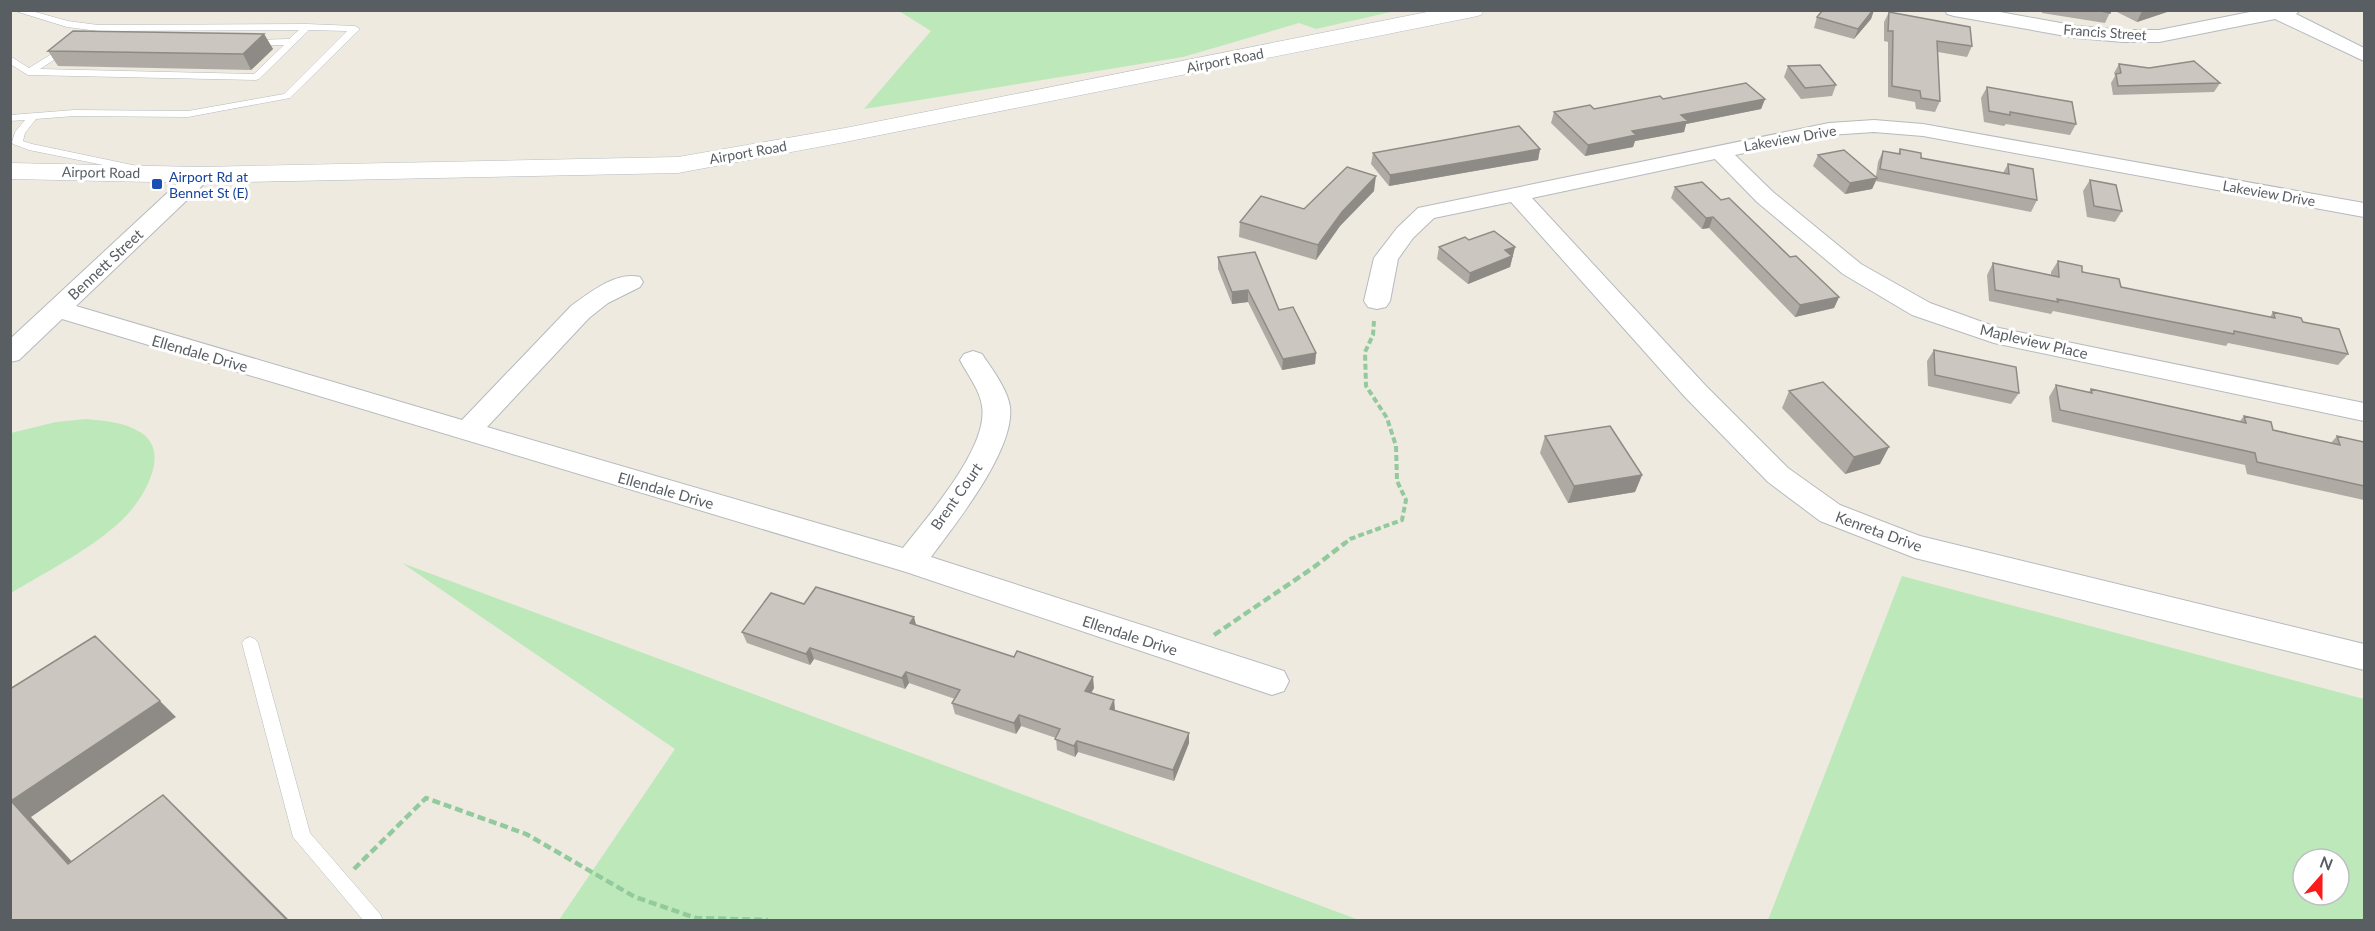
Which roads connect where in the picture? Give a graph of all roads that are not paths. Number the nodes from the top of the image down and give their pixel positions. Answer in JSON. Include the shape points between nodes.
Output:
{"nodes":[{"id":1,"x":16,"y":10,"type":"edge"},
{"id":2,"x":1473,"y":10,"type":"edge"},
{"id":3,"x":1954,"y":10,"type":"edge"},
{"id":4,"x":2281,"y":12,"type":"edge"},
{"id":5,"x":307,"y":27,"type":"junction"},
{"id":6,"x":98,"y":28,"type":"junction"},
{"id":7,"x":93,"y":38,"type":"edge"},
{"id":8,"x":117,"y":39,"type":"edge"},
{"id":9,"x":244,"y":41,"type":"edge"},
{"id":10,"x":291,"y":42,"type":"junction"},
{"id":11,"x":2364,"y":55,"type":"edge"},
{"id":12,"x":10,"y":59,"type":"edge"},
{"id":13,"x":28,"y":72,"type":"junction"},
{"id":14,"x":10,"y":118,"type":"edge"},
{"id":15,"x":32,"y":118,"type":"junction"},
{"id":16,"x":1720,"y":152,"type":"junction"},
{"id":17,"x":10,"y":171,"type":"edge"},
{"id":18,"x":155,"y":173,"type":"junction"},
{"id":19,"x":200,"y":175,"type":"junction"},
{"id":20,"x":1516,"y":194,"type":"junction"},
{"id":21,"x":2364,"y":210,"type":"edge"},
{"id":22,"x":631,"y":282,"type":"dead end"},
{"id":23,"x":1377,"y":301,"type":"road end"},
{"id":24,"x":58,"y":309,"type":"junction"},
{"id":25,"x":10,"y":354,"type":"edge"},
{"id":26,"x":973,"y":360,"type":"dead end"},
{"id":27,"x":2364,"y":412,"type":"edge"},
{"id":28,"x":468,"y":431,"type":"junction"},
{"id":29,"x":910,"y":562,"type":"junction"},
{"id":30,"x":250,"y":643,"type":"dead end"},
{"id":31,"x":2364,"y":657,"type":"edge"},
{"id":32,"x":1272,"y":681,"type":"dead end"},
{"id":33,"x":374,"y":921,"type":"edge"}],
"edges":[{"from":1,"to":6,"type":"lane"},
{"from":2,"to":19,"type":"main road","name":"Airport Road","via":[[678,165]]},
{"from":3,"to":4,"type":"street","name":"Francis Street","via":[[2077,32],[2123,36],[2160,36]]},
{"from":4,"to":11,"type":"street"},
{"from":5,"to":6,"type":"lane"},
{"from":5,"to":10,"type":"lane"},
{"from":5,"to":15,"type":"lane","via":[[356,29],[287,96],[188,114],[74,113]]},
{"from":6,"to":13,"type":"lane"},
{"from":7,"to":8,"type":"lane"},
{"from":9,"to":10,"type":"lane"},
{"from":10,"to":13,"type":"lane","via":[[256,77]]},
{"from":12,"to":13,"type":"lane"},
{"from":14,"to":15,"type":"lane"},
{"from":15,"to":18,"type":"lane","via":[[16,142]]},
{"from":16,"to":20,"type":"street","name":"Lakeview Drive"},
{"from":16,"to":21,"type":"street","name":"Lakeview Drive","via":[[1829,129],[1874,126],[1923,130]]},
{"from":16,"to":27,"type":"street","name":"Mapleview Place","via":[[1765,197],[1852,269],[1922,309],[1994,335]]},
{"from":17,"to":18,"type":"main road","name":"Airport Road"},
{"from":18,"to":19,"type":"main road","name":"Airport Road"},
{"from":19,"to":24,"type":"street","name":"Bennett Street"},
{"from":20,"to":23,"type":"street","name":"Lakeview Drive","via":[[1426,213],[1386,258]]},
{"from":20,"to":31,"type":"street","name":"Kenreta Drive","via":[[1695,391],[1778,475],[1830,513],[1915,546]]},
{"from":22,"to":28,"type":"street","via":[[599,297],[580,312]]},
{"from":24,"to":25,"type":"street","name":"Bennett Street"},
{"from":24,"to":28,"type":"street","name":"Ellendale Drive"},
{"from":26,"to":29,"type":"street","name":"Brent Court","via":[[996,407],[992,435],[982,462]]},
{"from":28,"to":29,"type":"street","name":"Ellendale Drive"},
{"from":29,"to":32,"type":"street","name":"Ellendale Drive"},
{"from":30,"to":33,"type":"lane","via":[[302,837]]}]}
